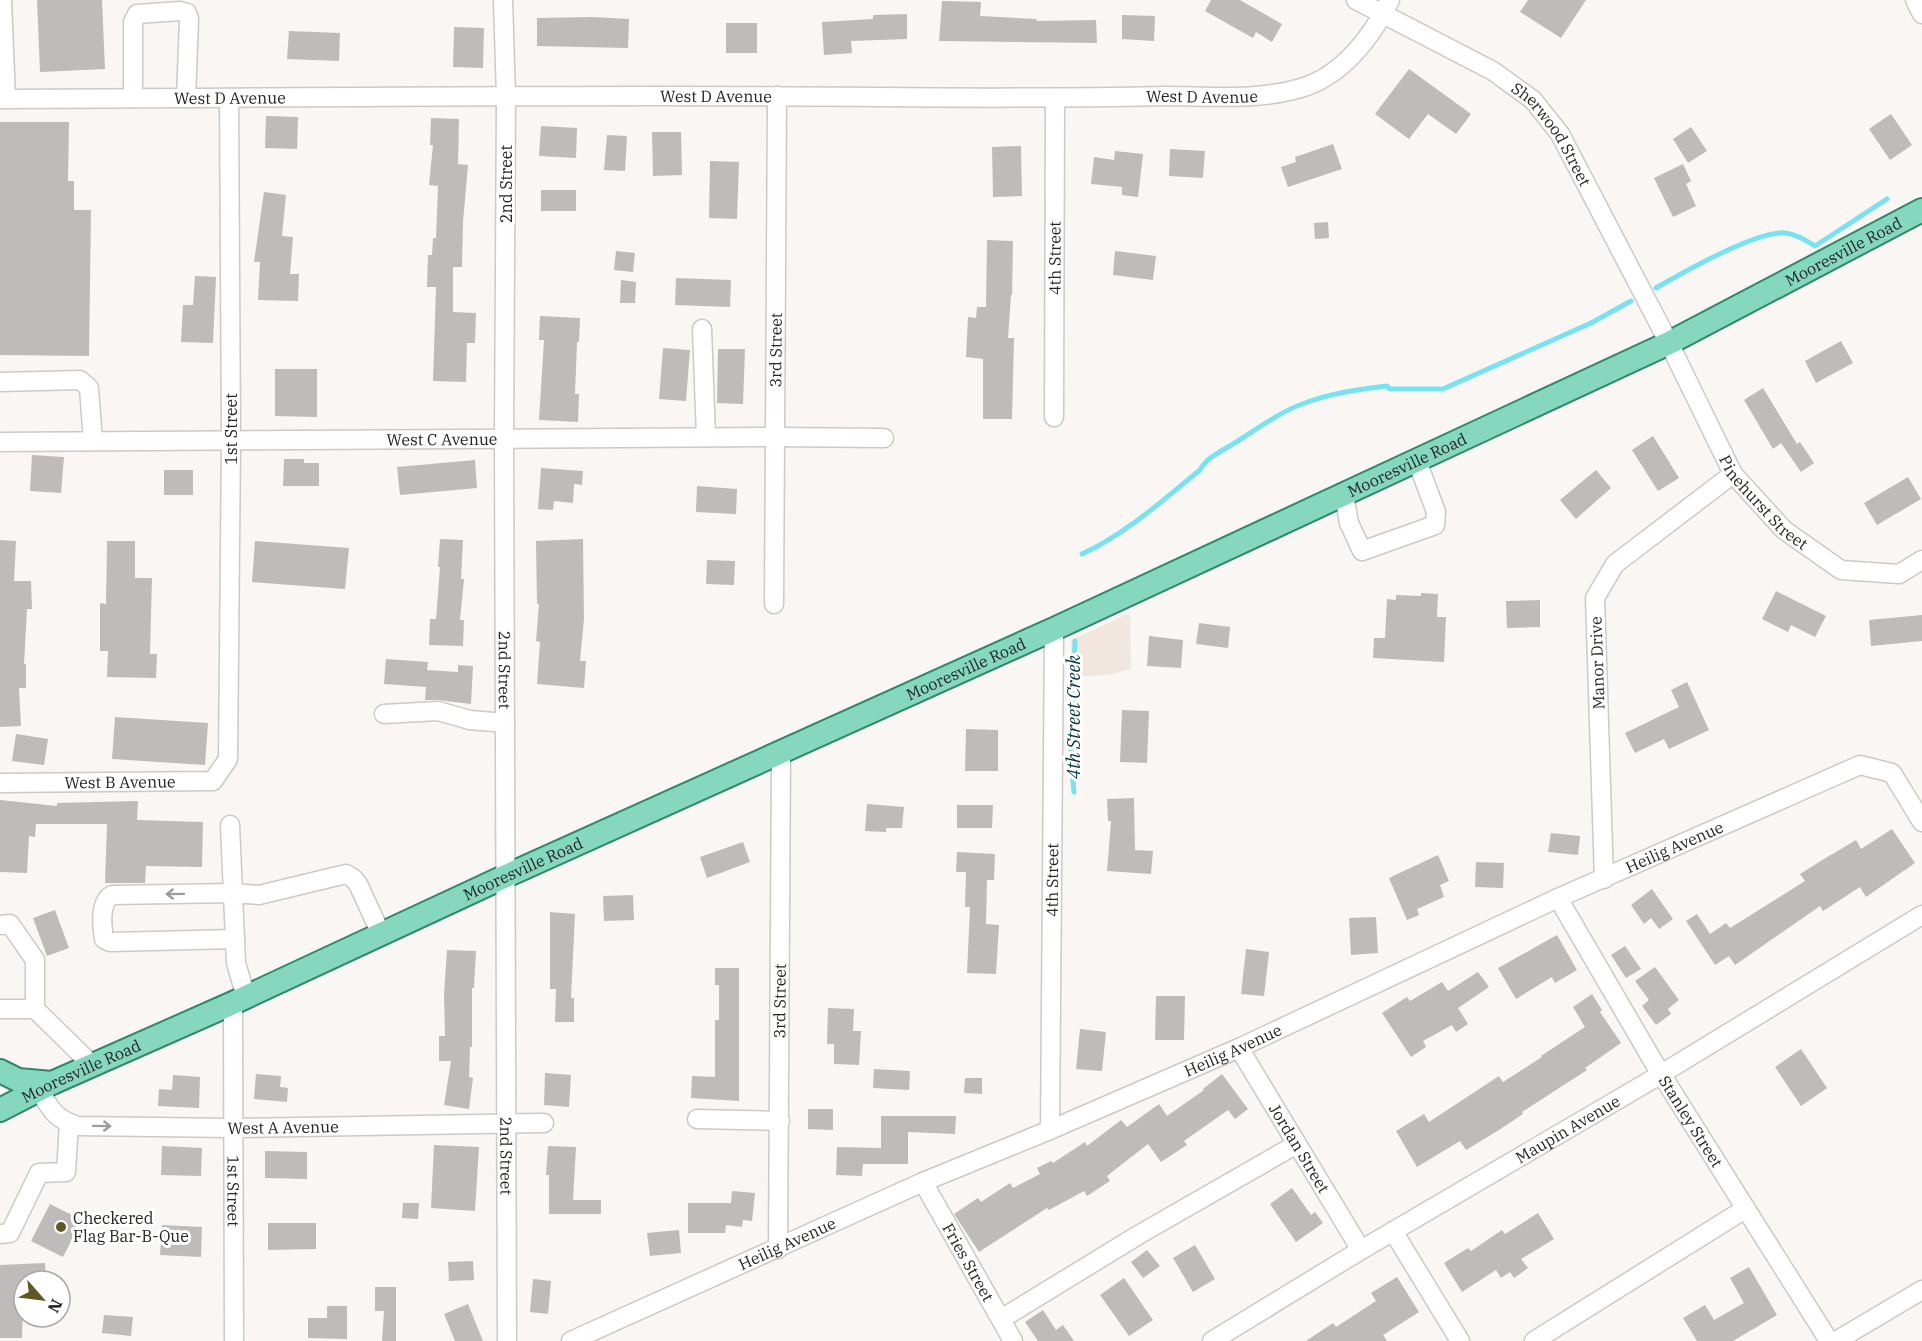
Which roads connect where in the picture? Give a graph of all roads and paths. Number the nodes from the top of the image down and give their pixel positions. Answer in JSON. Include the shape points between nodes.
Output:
{"nodes":[{"id":1,"x":2,"y":0,"type":"edge"},
{"id":2,"x":503,"y":0,"type":"edge"},
{"id":3,"x":1356,"y":0,"type":"edge"},
{"id":4,"x":1915,"y":0,"type":"edge"},
{"id":5,"x":1387,"y":7,"type":"edge"},
{"id":6,"x":1922,"y":14,"type":"edge"},
{"id":7,"x":777,"y":96,"type":"junction"},
{"id":8,"x":506,"y":97,"type":"junction"},
{"id":9,"x":133,"y":98,"type":"junction"},
{"id":10,"x":186,"y":98,"type":"junction"},
{"id":11,"x":230,"y":98,"type":"junction"},
{"id":12,"x":1054,"y":98,"type":"junction"},
{"id":13,"x":3,"y":99,"type":"edge"},
{"id":14,"x":1922,"y":210,"type":"edge"},
{"id":15,"x":702,"y":328,"type":"dead end"},
{"id":16,"x":1669,"y":343,"type":"junction"},
{"id":17,"x":0,"y":382,"type":"edge"},
{"id":18,"x":1054,"y":417,"type":"dead end"},
{"id":19,"x":706,"y":437,"type":"junction"},
{"id":20,"x":776,"y":437,"type":"junction"},
{"id":21,"x":504,"y":438,"type":"junction"},
{"id":22,"x":884,"y":438,"type":"dead end"},
{"id":23,"x":231,"y":440,"type":"junction"},
{"id":24,"x":93,"y":441,"type":"junction"},
{"id":25,"x":0,"y":442,"type":"edge"},
{"id":26,"x":1417,"y":461,"type":"junction"},
{"id":27,"x":1732,"y":474,"type":"junction"},
{"id":28,"x":1344,"y":495,"type":"junction"},
{"id":29,"x":1922,"y":560,"type":"edge"},
{"id":30,"x":774,"y":604,"type":"dead end"},
{"id":31,"x":1054,"y":629,"type":"junction"},
{"id":32,"x":384,"y":714,"type":"dead end"},
{"id":33,"x":505,"y":723,"type":"junction"},
{"id":34,"x":780,"y":753,"type":"junction"},
{"id":35,"x":228,"y":759,"type":"joint"},
{"id":36,"x":0,"y":783,"type":"edge"},
{"id":37,"x":1922,"y":822,"type":"edge"},
{"id":38,"x":230,"y":825,"type":"dead end"},
{"id":39,"x":506,"y":876,"type":"junction"},
{"id":40,"x":1604,"y":879,"type":"junction"},
{"id":41,"x":233,"y":893,"type":"junction"},
{"id":42,"x":1558,"y":898,"type":"junction"},
{"id":43,"x":1922,"y":915,"type":"edge"},
{"id":44,"x":0,"y":925,"type":"edge"},
{"id":45,"x":381,"y":934,"type":"junction"},
{"id":46,"x":235,"y":939,"type":"junction"},
{"id":47,"x":240,"y":1000,"type":"junction"},
{"id":48,"x":0,"y":1009,"type":"edge"},
{"id":49,"x":35,"y":1009,"type":"junction"},
{"id":50,"x":1239,"y":1047,"type":"junction"},
{"id":51,"x":92,"y":1065,"type":"junction"},
{"id":52,"x":0,"y":1071,"type":"edge"},
{"id":53,"x":1661,"y":1074,"type":"junction"},
{"id":54,"x":46,"y":1087,"type":"junction"},
{"id":55,"x":0,"y":1110,"type":"edge"},
{"id":56,"x":697,"y":1119,"type":"dead end"},
{"id":57,"x":780,"y":1121,"type":"junction"},
{"id":58,"x":69,"y":1123,"type":"junction"},
{"id":59,"x":507,"y":1123,"type":"junction"},
{"id":60,"x":544,"y":1123,"type":"dead end"},
{"id":61,"x":233,"y":1128,"type":"junction"},
{"id":62,"x":1050,"y":1130,"type":"junction"},
{"id":63,"x":1297,"y":1144,"type":"junction"},
{"id":64,"x":923,"y":1182,"type":"junction"},
{"id":65,"x":1745,"y":1209,"type":"junction"},
{"id":66,"x":1393,"y":1231,"type":"junction"},
{"id":67,"x":0,"y":1234,"type":"edge"},
{"id":68,"x":778,"y":1249,"type":"junction"},
{"id":69,"x":1361,"y":1250,"type":"junction"},
{"id":70,"x":1922,"y":1290,"type":"edge"},
{"id":71,"x":1001,"y":1319,"type":"junction"},
{"id":72,"x":595,"y":1336,"type":"edge"},
{"id":73,"x":234,"y":1341,"type":"edge"},
{"id":74,"x":507,"y":1341,"type":"edge"},
{"id":75,"x":571,"y":1341,"type":"edge"},
{"id":76,"x":1013,"y":1341,"type":"edge"},
{"id":77,"x":1212,"y":1341,"type":"edge"},
{"id":78,"x":1460,"y":1341,"type":"edge"},
{"id":79,"x":1534,"y":1341,"type":"edge"},
{"id":80,"x":1829,"y":1341,"type":"edge"},
{"id":81,"x":1836,"y":1341,"type":"edge"}],
"edges":[{"from":1,"to":13,"type":"street"},
{"from":2,"to":8,"type":"street","name":"2nd Street"},
{"from":3,"to":5,"type":"street","name":"Sherwood Street"},
{"from":4,"to":6,"type":"street"},
{"from":5,"to":12,"type":"street","name":"West D Avenue","via":[[1355,54],[1328,76],[1303,88],[1267,95]]},
{"from":5,"to":16,"type":"street","name":"Sherwood Street","via":[[1533,100],[1560,134]]},
{"from":7,"to":8,"type":"street","name":"West D Avenue"},
{"from":7,"to":12,"type":"street","name":"West D Avenue"},
{"from":7,"to":20,"type":"street","name":"3rd Street"},
{"from":8,"to":11,"type":"street","name":"West D Avenue"},
{"from":8,"to":21,"type":"street","name":"2nd Street"},
{"from":9,"to":10,"type":"street","name":"West D Avenue"},
{"from":9,"to":10,"type":"street","via":[[133,22],[137,14],[180,11],[187,13],[189,19]]},
{"from":9,"to":13,"type":"street","name":"West D Avenue"},
{"from":10,"to":11,"type":"street","name":"West D Avenue"},
{"from":11,"to":23,"type":"street","name":"1st Street"},
{"from":12,"to":18,"type":"street","name":"4th Street"},
{"from":14,"to":16,"type":"main road","name":"Mooresville Road"},
{"from":15,"to":19,"type":"street"},
{"from":16,"to":26,"type":"main road","name":"Mooresville Road"},
{"from":16,"to":27,"type":"street","name":"Pinehurst Street"},
{"from":17,"to":24,"type":"street","via":[[80,380],[89,388]]},
{"from":19,"to":20,"type":"street","name":"West C Avenue"},
{"from":19,"to":21,"type":"street","name":"West C Avenue"},
{"from":20,"to":22,"type":"street","name":"West C Avenue"},
{"from":20,"to":30,"type":"street","name":"3rd Street"},
{"from":21,"to":23,"type":"street","name":"West C Avenue"},
{"from":21,"to":33,"type":"street","name":"2nd Street"},
{"from":23,"to":24,"type":"street","name":"West C Avenue"},
{"from":23,"to":35,"type":"street","name":"1st Street"},
{"from":24,"to":25,"type":"street","name":"West C Avenue"},
{"from":26,"to":28,"type":"main road","name":"Mooresville Road"},
{"from":26,"to":28,"type":"street","via":[[1436,512],[1435,525],[1362,551],[1349,523]]},
{"from":27,"to":29,"type":"street","name":"Pinehurst Street","via":[[1784,530],[1841,570],[1899,574]]},
{"from":27,"to":40,"type":"street","name":"Manor Drive","via":[[1615,564],[1595,598]]},
{"from":28,"to":31,"type":"main road","name":"Mooresville Road"},
{"from":31,"to":34,"type":"main road","name":"Mooresville Road"},
{"from":31,"to":62,"type":"street","name":"4th Street"},
{"from":32,"to":33,"type":"street","via":[[438,711],[470,720]]},
{"from":33,"to":39,"type":"street","name":"2nd Street"},
{"from":34,"to":39,"type":"main road","name":"Mooresville Road"},
{"from":34,"to":57,"type":"street","name":"3rd Street"},
{"from":35,"to":36,"type":"street","name":"West B Avenue","via":[[213,781]]},
{"from":37,"to":40,"type":"street","name":"Heilig Avenue","via":[[1892,773],[1860,765]]},
{"from":38,"to":41,"type":"street","name":"1st Street"},
{"from":39,"to":45,"type":"main road","name":"Mooresville Road"},
{"from":39,"to":59,"type":"street","name":"2nd Street"},
{"from":40,"to":42,"type":"street","name":"Heilig Avenue"},
{"from":41,"to":45,"type":"street","via":[[259,895],[346,874],[358,884]]},
{"from":41,"to":46,"type":"street","name":"1st Street"},
{"from":41,"to":46,"type":"street","one_way":true,"via":[[112,895],[104,907],[103,932],[104,939],[110,942]]},
{"from":42,"to":50,"type":"street","name":"Heilig Avenue"},
{"from":42,"to":53,"type":"street","name":"Stanley Street"},
{"from":43,"to":53,"type":"street","name":"Maupin Avenue"},
{"from":44,"to":49,"type":"street","via":[[10,924],[35,960]]},
{"from":45,"to":47,"type":"main road","name":"Mooresville Road"},
{"from":46,"to":47,"type":"street","name":"1st Street"},
{"from":47,"to":51,"type":"main road","name":"Mooresville Road"},
{"from":47,"to":61,"type":"street","name":"1st Street"},
{"from":48,"to":49,"type":"street"},
{"from":49,"to":51,"type":"street"},
{"from":50,"to":62,"type":"street","name":"Heilig Avenue"},
{"from":50,"to":63,"type":"street","name":"Jordan Street"},
{"from":51,"to":54,"type":"main road","name":"Mooresville Road"},
{"from":52,"to":54,"type":"main road"},
{"from":53,"to":65,"type":"street","name":"Stanley Street"},
{"from":53,"to":66,"type":"street","name":"Maupin Avenue"},
{"from":54,"to":55,"type":"main road","name":"Mooresville Road"},
{"from":54,"to":58,"type":"street","via":[[53,1113]]},
{"from":56,"to":57,"type":"street"},
{"from":57,"to":68,"type":"street","name":"3rd Street"},
{"from":58,"to":61,"type":"street","name":"West A Avenue","one_way":true},
{"from":58,"to":67,"type":"street","via":[[66,1172],[39,1173],[10,1233]]},
{"from":59,"to":60,"type":"street","name":"West A Avenue"},
{"from":59,"to":61,"type":"street","name":"West A Avenue"},
{"from":59,"to":74,"type":"street","name":"2nd Street"},
{"from":61,"to":73,"type":"street","name":"1st Street"},
{"from":62,"to":64,"type":"street","name":"Heilig Avenue"},
{"from":63,"to":69,"type":"street","name":"Jordan Street"},
{"from":63,"to":71,"type":"street"},
{"from":64,"to":68,"type":"street","name":"Heilig Avenue"},
{"from":64,"to":71,"type":"street","name":"Fries Street"},
{"from":65,"to":79,"type":"street"},
{"from":65,"to":80,"type":"street","name":"Stanley Street"},
{"from":66,"to":69,"type":"street","name":"Maupin Avenue"},
{"from":66,"to":78,"type":"street"},
{"from":68,"to":72,"type":"street","name":"Heilig Avenue"},
{"from":69,"to":77,"type":"street","name":"Maupin Avenue"},
{"from":70,"to":81,"type":"street"},
{"from":71,"to":76,"type":"street","name":"Fries Street"},
{"from":72,"to":75,"type":"street","name":"Heilig Avenue"}]}
